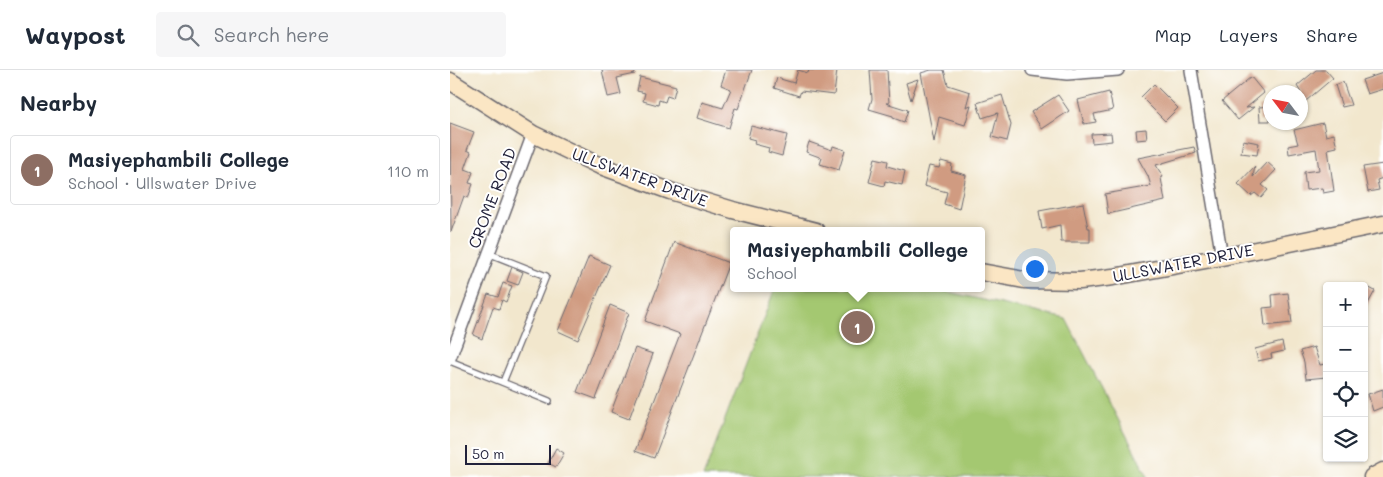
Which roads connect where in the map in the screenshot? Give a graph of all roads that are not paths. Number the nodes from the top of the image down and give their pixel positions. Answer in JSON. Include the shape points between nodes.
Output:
{"nodes":[{"id":1,"x":1032,"y":70,"type":"edge"},
{"id":2,"x":1118,"y":70,"type":"edge"},
{"id":3,"x":1191,"y":70,"type":"edge"},
{"id":4,"x":450,"y":81,"type":"edge"},
{"id":5,"x":533,"y":134,"type":"junction"},
{"id":6,"x":1383,"y":224,"type":"edge"},
{"id":7,"x":800,"y":227,"type":"edge"},
{"id":8,"x":488,"y":253,"type":"junction"},
{"id":9,"x":1222,"y":257,"type":"junction"},
{"id":10,"x":985,"y":273,"type":"edge"},
{"id":11,"x":450,"y":360,"type":"edge"},
{"id":12,"x":503,"y":382,"type":"junction"},
{"id":13,"x":550,"y":401,"type":"dead end"},
{"id":14,"x":1383,"y":471,"type":"edge"},
{"id":15,"x":1372,"y":477,"type":"edge"}],
"edges":[{"from":1,"to":2,"type":"street","via":[[1067,74]]},
{"from":3,"to":9,"type":"street"},
{"from":4,"to":5,"type":"street","name":"ULLSWATER DRIVE"},
{"from":5,"to":7,"type":"street","name":"ULLSWATER DRIVE","via":[[598,165],[670,191]]},
{"from":5,"to":8,"type":"street","name":"CROME ROAD"},
{"from":6,"to":9,"type":"street","name":"ULLSWATER DRIVE"},
{"from":8,"to":11,"type":"street","name":"CROME ROAD"},
{"from":8,"to":12,"type":"lane","via":[[546,276]]},
{"from":9,"to":10,"type":"street","name":"ULLSWATER DRIVE","via":[[1080,281],[1024,280]]},
{"from":11,"to":12,"type":"lane"},
{"from":12,"to":13,"type":"lane"},
{"from":14,"to":15,"type":"street"}]}
